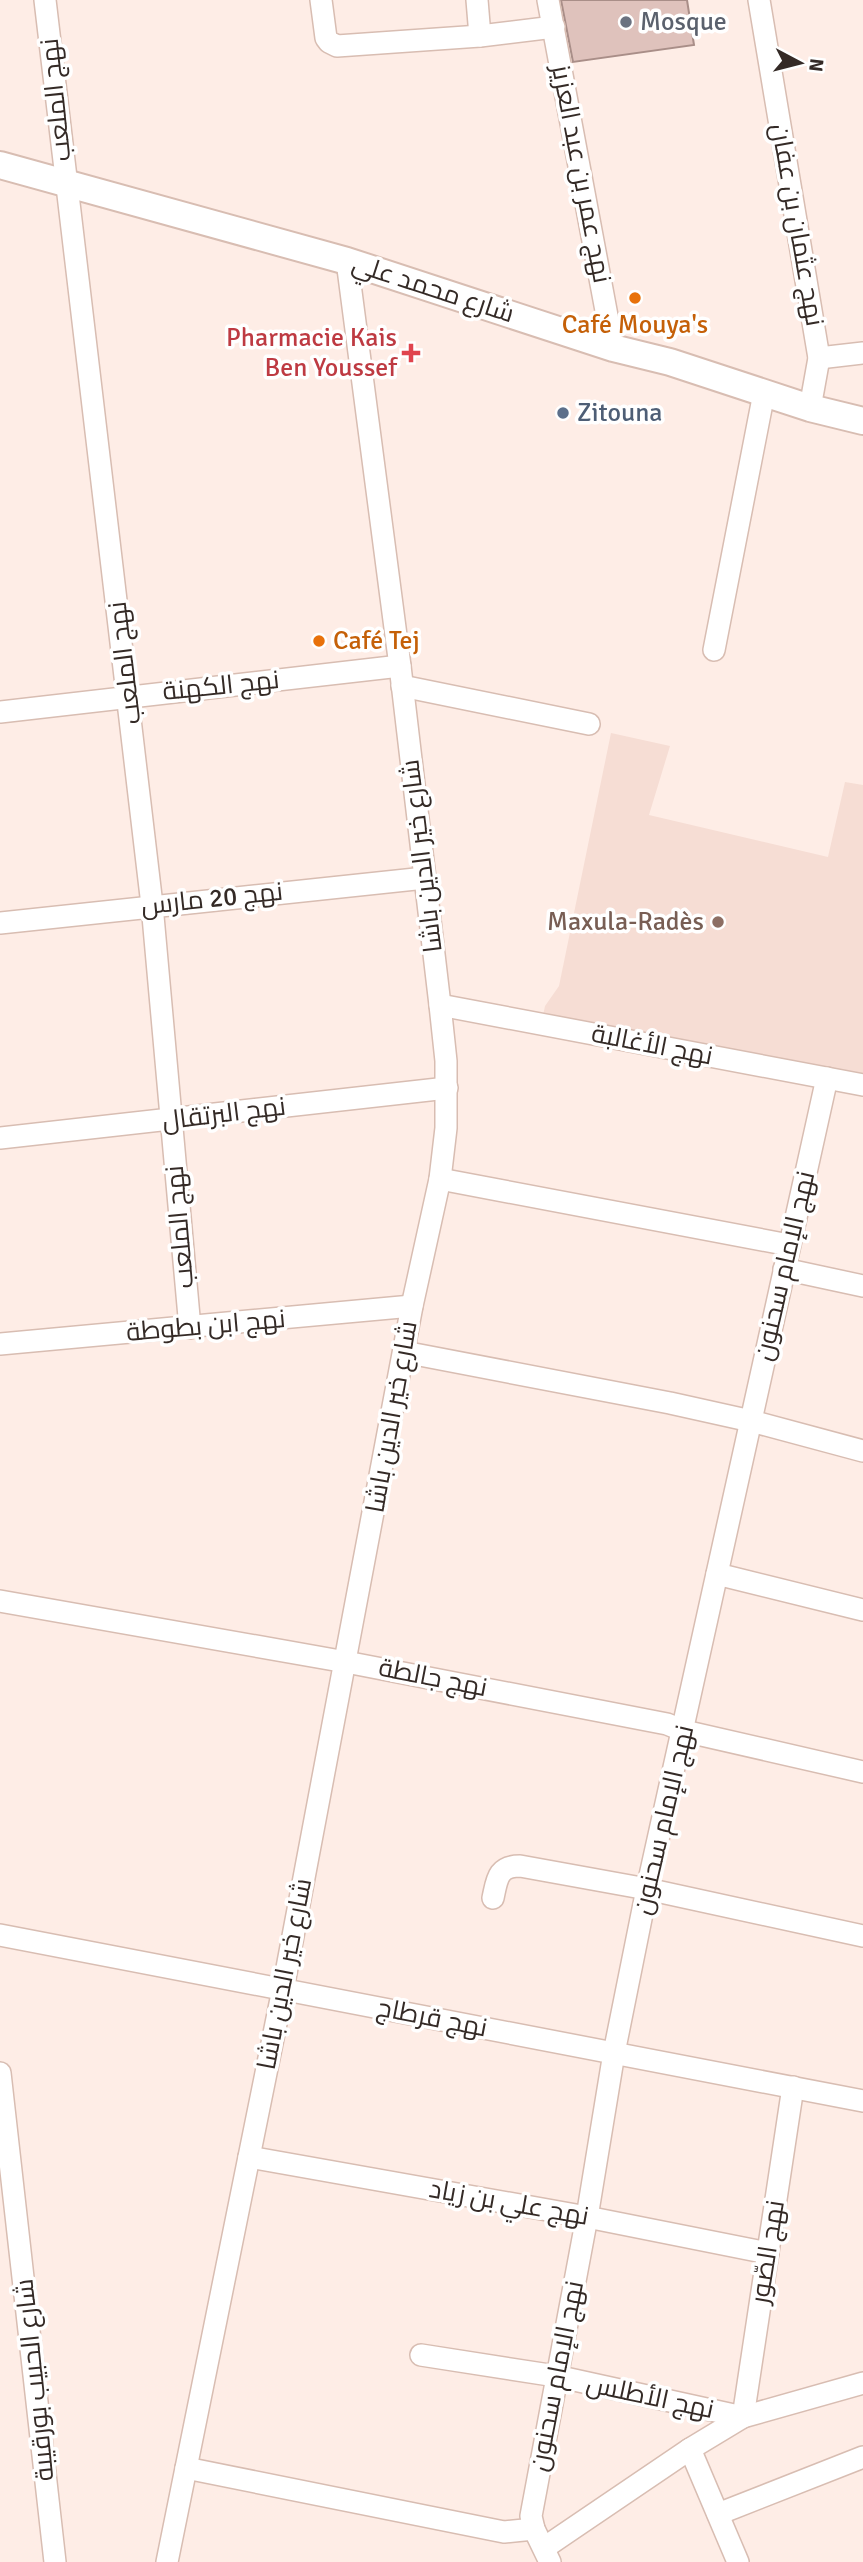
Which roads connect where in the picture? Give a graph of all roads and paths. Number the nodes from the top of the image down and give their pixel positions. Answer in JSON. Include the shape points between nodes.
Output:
{"nodes":[{"id":1,"x":45,"y":0,"type":"edge"},
{"id":2,"x":321,"y":0,"type":"edge"},
{"id":3,"x":477,"y":0,"type":"edge"},
{"id":4,"x":548,"y":0,"type":"edge"},
{"id":5,"x":759,"y":0,"type":"edge"},
{"id":6,"x":554,"y":27,"type":"junction"},
{"id":7,"x":480,"y":36,"type":"junction"},
{"id":8,"x":0,"y":165,"type":"edge"},
{"id":9,"x":66,"y":185,"type":"junction"},
{"id":10,"x":347,"y":261,"type":"junction"},
{"id":11,"x":614,"y":348,"type":"junction"},
{"id":12,"x":863,"y":353,"type":"edge"},
{"id":13,"x":819,"y":358,"type":"junction"},
{"id":14,"x":764,"y":393,"type":"junction"},
{"id":15,"x":810,"y":408,"type":"junction"},
{"id":16,"x":863,"y":421,"type":"edge"},
{"id":17,"x":714,"y":650,"type":"dead end"},
{"id":18,"x":401,"y":676,"type":"junction"},
{"id":19,"x":129,"y":697,"type":"junction"},
{"id":20,"x":0,"y":712,"type":"edge"},
{"id":21,"x":589,"y":724,"type":"dead end"},
{"id":22,"x":425,"y":878,"type":"junction"},
{"id":23,"x":152,"y":905,"type":"junction"},
{"id":24,"x":0,"y":923,"type":"edge"},
{"id":25,"x":440,"y":1005,"type":"junction"},
{"id":26,"x":827,"y":1078,"type":"junction"},
{"id":27,"x":863,"y":1085,"type":"edge"},
{"id":28,"x":447,"y":1088,"type":"junction"},
{"id":29,"x":170,"y":1120,"type":"junction"},
{"id":30,"x":0,"y":1138,"type":"edge"},
{"id":31,"x":440,"y":1179,"type":"junction"},
{"id":32,"x":789,"y":1245,"type":"junction"},
{"id":33,"x":784,"y":1269,"type":"junction"},
{"id":34,"x":863,"y":1286,"type":"edge"},
{"id":35,"x":412,"y":1306,"type":"junction"},
{"id":36,"x":190,"y":1328,"type":"junction"},
{"id":37,"x":0,"y":1344,"type":"edge"},
{"id":38,"x":404,"y":1352,"type":"junction"},
{"id":39,"x":751,"y":1421,"type":"junction"},
{"id":40,"x":863,"y":1451,"type":"edge"},
{"id":41,"x":718,"y":1574,"type":"junction"},
{"id":42,"x":0,"y":1601,"type":"edge"},
{"id":43,"x":863,"y":1610,"type":"edge"},
{"id":44,"x":346,"y":1661,"type":"junction"},
{"id":45,"x":684,"y":1731,"type":"junction"},
{"id":46,"x":863,"y":1772,"type":"edge"},
{"id":47,"x":647,"y":1889,"type":"junction"},
{"id":48,"x":493,"y":1898,"type":"dead end"},
{"id":49,"x":0,"y":1936,"type":"edge"},
{"id":50,"x":863,"y":1936,"type":"edge"},
{"id":51,"x":283,"y":1989,"type":"junction"},
{"id":52,"x":614,"y":2053,"type":"junction"},
{"id":53,"x":0,"y":2073,"type":"edge"},
{"id":54,"x":793,"y":2087,"type":"junction"},
{"id":55,"x":863,"y":2101,"type":"edge"},
{"id":56,"x":249,"y":2157,"type":"junction"},
{"id":57,"x":587,"y":2217,"type":"junction"},
{"id":58,"x":8,"y":2225,"type":"edge"},
{"id":59,"x":768,"y":2253,"type":"junction"},
{"id":60,"x":421,"y":2355,"type":"dead end"},
{"id":61,"x":556,"y":2376,"type":"junction"},
{"id":62,"x":863,"y":2383,"type":"edge"},
{"id":63,"x":743,"y":2417,"type":"junction"},
{"id":64,"x":690,"y":2449,"type":"junction"},
{"id":65,"x":863,"y":2457,"type":"edge"},
{"id":66,"x":186,"y":2468,"type":"junction"},
{"id":67,"x":718,"y":2514,"type":"junction"},
{"id":68,"x":543,"y":2546,"type":"edge"},
{"id":69,"x":55,"y":2562,"type":"edge"},
{"id":70,"x":167,"y":2562,"type":"edge"},
{"id":71,"x":738,"y":2562,"type":"edge"}],
"edges":[{"from":1,"to":9,"type":"street","name":"نهج الملعب"},
{"from":2,"to":7,"type":"street","via":[[326,38],[337,46]]},
{"from":3,"to":7,"type":"street"},
{"from":4,"to":6,"type":"street","name":"نهج عمر بن عبد العزيز"},
{"from":5,"to":13,"type":"street","name":"نهج عثمان بن عفان"},
{"from":6,"to":7,"type":"street"},
{"from":6,"to":11,"type":"street","name":"نهج عمر بن عبد العزيز"},
{"from":8,"to":9,"type":"main road","name":"شارع محمد علي"},
{"from":9,"to":10,"type":"main road","name":"شارع محمد علي"},
{"from":9,"to":19,"type":"street","name":"نهج الملعب"},
{"from":10,"to":11,"type":"main road","name":"شارع محمد علي"},
{"from":10,"to":18,"type":"street","name":"شارع خير الدين باشا"},
{"from":11,"to":14,"type":"main road","name":"شارع محمد علي"},
{"from":12,"to":13,"type":"street"},
{"from":13,"to":15,"type":"street","name":"نهج عثمان بن عفان"},
{"from":14,"to":15,"type":"main road","name":"شارع محمد علي"},
{"from":14,"to":17,"type":"street"},
{"from":15,"to":16,"type":"main road","name":"شارع محمد علي"},
{"from":18,"to":19,"type":"street","name":"نهج الكهنة"},
{"from":18,"to":21,"type":"street","name":"نهج الكهنة"},
{"from":18,"to":22,"type":"street","name":"شارع خير الدين باشا"},
{"from":19,"to":20,"type":"street","name":"نهج الكهنة"},
{"from":19,"to":23,"type":"street","name":"نهج الملعب"},
{"from":22,"to":23,"type":"street","name":"نهج 20 مارس"},
{"from":22,"to":25,"type":"street","name":"شارع خير الدين باشا"},
{"from":23,"to":24,"type":"street","name":"نهج 20 مارس"},
{"from":23,"to":29,"type":"street","name":"نهج الملعب"},
{"from":25,"to":26,"type":"street","name":"نهج الأغالبة"},
{"from":25,"to":28,"type":"street","name":"شارع خير الدين باشا"},
{"from":26,"to":27,"type":"street","name":"نهج الأغالبة"},
{"from":26,"to":32,"type":"street","name":"نهج الإمام سحنون"},
{"from":28,"to":29,"type":"street","name":"نهج البرتقال"},
{"from":28,"to":31,"type":"street","name":"شارع خير الدين باشا"},
{"from":29,"to":30,"type":"street","name":"نهج البرتقال"},
{"from":29,"to":36,"type":"street","name":"نهج الملعب"},
{"from":31,"to":32,"type":"street"},
{"from":31,"to":35,"type":"street","name":"شارع خير الدين باشا"},
{"from":32,"to":33,"type":"street","name":"نهج الإمام سحنون"},
{"from":33,"to":34,"type":"street"},
{"from":33,"to":39,"type":"street","name":"نهج الإمام سحنون"},
{"from":35,"to":36,"type":"street","name":"نهج ابن بطوطة"},
{"from":35,"to":38,"type":"street","name":"شارع خير الدين باشا"},
{"from":36,"to":37,"type":"street","name":"نهج ابن بطوطة"},
{"from":38,"to":39,"type":"street"},
{"from":38,"to":44,"type":"street","name":"شارع خير الدين باشا"},
{"from":39,"to":40,"type":"street"},
{"from":39,"to":41,"type":"street","name":"نهج الإمام سحنون"},
{"from":41,"to":43,"type":"street"},
{"from":41,"to":45,"type":"street","name":"نهج الإمام سحنون"},
{"from":42,"to":44,"type":"street","name":"نهج جالطة"},
{"from":44,"to":45,"type":"street","name":"نهج جالطة"},
{"from":44,"to":51,"type":"street","name":"شارع خير الدين باشا"},
{"from":45,"to":46,"type":"street","name":"نهج جالطة"},
{"from":45,"to":47,"type":"street","name":"نهج الإمام سحنون"},
{"from":47,"to":48,"type":"street","via":[[513,1866],[498,1874]]},
{"from":47,"to":50,"type":"street"},
{"from":47,"to":52,"type":"street","name":"نهج الإمام سحنون"},
{"from":49,"to":51,"type":"street","name":"نهج قرطاج"},
{"from":51,"to":52,"type":"street","name":"نهج قرطاج"},
{"from":51,"to":56,"type":"street","name":"شارع خير الدين باشا"},
{"from":52,"to":54,"type":"street","name":"نهج قرطاج"},
{"from":52,"to":57,"type":"street","name":"نهج الإمام سحنون"},
{"from":53,"to":58,"type":"street","name":"شارع الحبيب بورقيبة"},
{"from":54,"to":55,"type":"street","name":"نهج قرطاج"},
{"from":54,"to":59,"type":"street","name":"نهج الصّور"},
{"from":56,"to":57,"type":"street","name":"نهج علي بن زياد"},
{"from":56,"to":66,"type":"street","name":"شارع خير الدين باشا"},
{"from":57,"to":59,"type":"street","name":"نهج علي بن زياد"},
{"from":57,"to":61,"type":"street","name":"نهج الإمام سحنون"},
{"from":58,"to":69,"type":"street","name":"شارع الحبيب بورقيبة"},
{"from":59,"to":63,"type":"street","name":"نهج الصّور"},
{"from":60,"to":61,"type":"street","name":"نهج الأطلس"},
{"from":61,"to":63,"type":"street","name":"نهج الأطلس"},
{"from":61,"to":68,"type":"street","name":"نهج الإمام سحنون","via":[[531,2516]]},
{"from":62,"to":63,"type":"street"},
{"from":63,"to":64,"type":"street"},
{"from":64,"to":67,"type":"street"},
{"from":64,"to":68,"type":"street"},
{"from":65,"to":67,"type":"street"},
{"from":66,"to":68,"type":"street","via":[[504,2532]]},
{"from":66,"to":70,"type":"street","name":"شارع خير الدين باشا"},
{"from":67,"to":71,"type":"street"}]}
